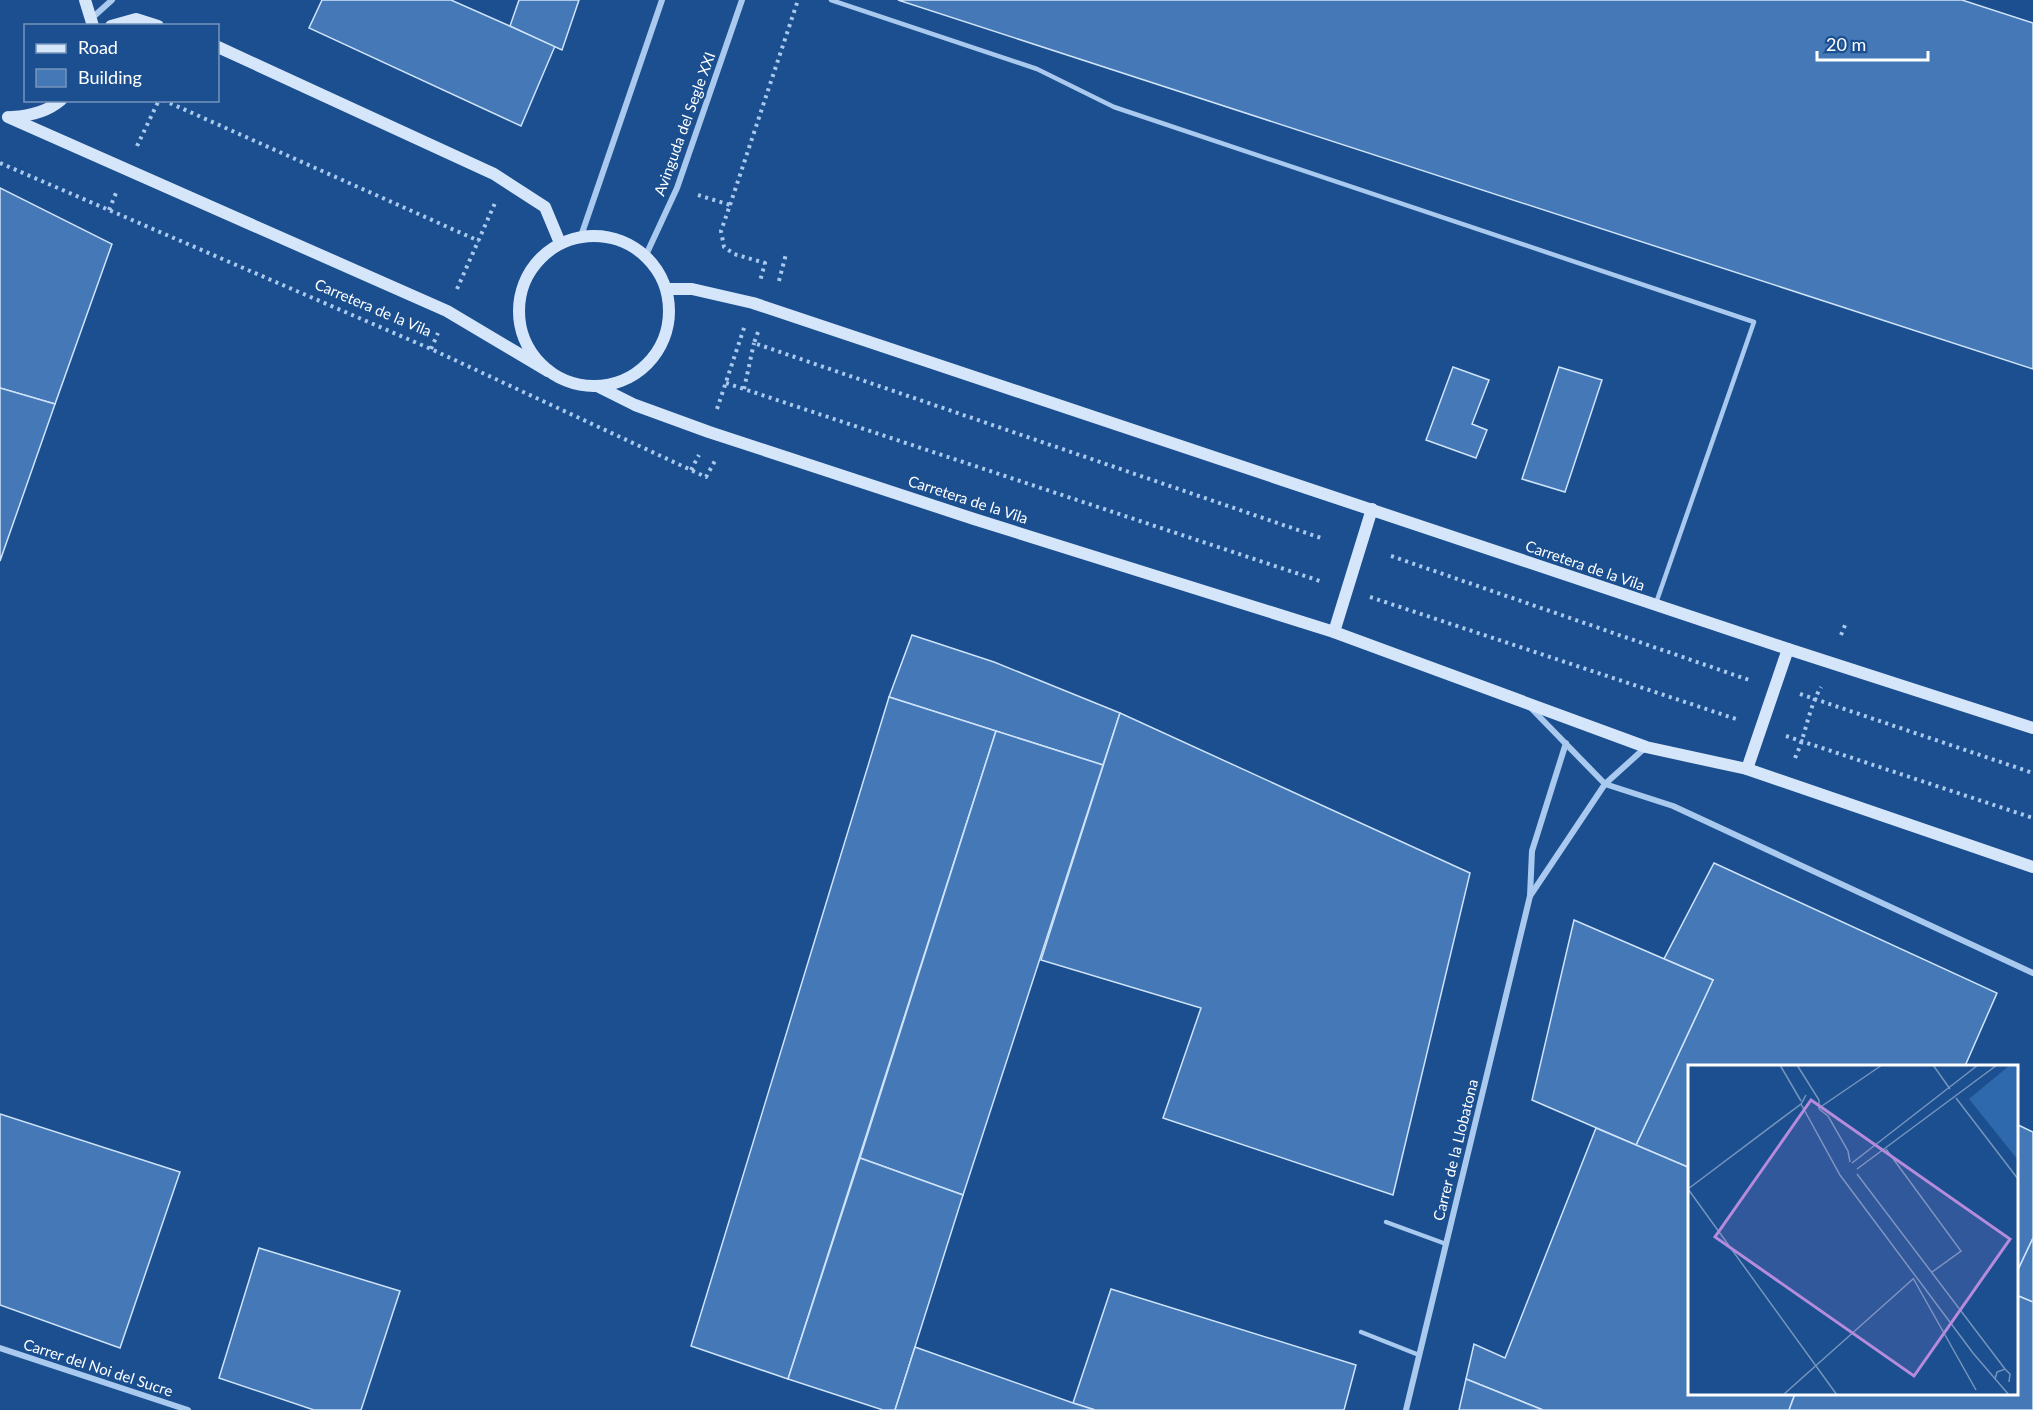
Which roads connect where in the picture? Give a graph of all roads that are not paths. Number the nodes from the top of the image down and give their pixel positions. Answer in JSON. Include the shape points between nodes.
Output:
{"nodes":[{"id":1,"x":85,"y":0,"type":"edge"},
{"id":2,"x":112,"y":0,"type":"edge"},
{"id":3,"x":662,"y":0,"type":"edge"},
{"id":4,"x":742,"y":0,"type":"edge"},
{"id":5,"x":831,"y":0,"type":"edge"},
{"id":6,"x":93,"y":22,"type":"edge"},
{"id":7,"x":118,"y":24,"type":"edge"},
{"id":8,"x":152,"y":24,"type":"edge"},
{"id":9,"x":219,"y":47,"type":"edge"},
{"id":10,"x":58,"y":102,"type":"edge"},
{"id":11,"x":4,"y":117,"type":"edge"},
{"id":12,"x":581,"y":236,"type":"junction"},
{"id":13,"x":560,"y":243,"type":"junction"},
{"id":14,"x":646,"y":255,"type":"junction"},
{"id":15,"x":667,"y":289,"type":"junction"},
{"id":16,"x":548,"y":371,"type":"junction"},
{"id":17,"x":597,"y":386,"type":"junction"},
{"id":18,"x":1372,"y":509,"type":"junction"},
{"id":19,"x":1656,"y":605,"type":"junction"},
{"id":20,"x":1334,"y":632,"type":"junction"},
{"id":21,"x":1788,"y":650,"type":"junction"},
{"id":22,"x":1526,"y":703,"type":"junction"},
{"id":23,"x":2033,"y":728,"type":"edge"},
{"id":24,"x":1566,"y":743,"type":"junction"},
{"id":25,"x":1646,"y":747,"type":"junction"},
{"id":26,"x":1747,"y":769,"type":"junction"},
{"id":27,"x":1605,"y":784,"type":"junction"},
{"id":28,"x":2033,"y":867,"type":"edge"},
{"id":29,"x":1530,"y":896,"type":"junction"},
{"id":30,"x":2033,"y":973,"type":"edge"},
{"id":31,"x":1386,"y":1222,"type":"dead end"},
{"id":32,"x":1446,"y":1244,"type":"junction"},
{"id":33,"x":1361,"y":1332,"type":"dead end"},
{"id":34,"x":0,"y":1348,"type":"edge"},
{"id":35,"x":1419,"y":1355,"type":"junction"},
{"id":36,"x":188,"y":1410,"type":"edge"},
{"id":37,"x":1406,"y":1410,"type":"edge"}],
"edges":[{"from":1,"to":6,"type":"street"},
{"from":2,"to":6,"type":"street"},
{"from":3,"to":12,"type":"street"},
{"from":4,"to":14,"type":"street","name":"Avinguda del Segle XXI","via":[[677,188]]},
{"from":5,"to":19,"type":"lane","via":[[1037,69],[1114,107],[1754,322]]},
{"from":7,"to":8,"type":"street","via":[[136,19]]},
{"from":9,"to":13,"type":"street","via":[[494,174],[545,207]]},
{"from":10,"to":11,"type":"street","via":[[42,112]]},
{"from":11,"to":16,"type":"street","name":"Carretera de la Vila","via":[[447,310]]},
{"from":12,"to":13,"type":"street"},
{"from":12,"to":14,"type":"street","via":[[616,238]]},
{"from":13,"to":16,"type":"street","via":[[529,273],[520,293],[518,315],[523,337],[533,356]]},
{"from":14,"to":15,"type":"street"},
{"from":15,"to":17,"type":"street","via":[[669,323],[656,354],[630,378]]},
{"from":15,"to":18,"type":"street","name":"Carretera de la Vila","via":[[692,290],[753,303]]},
{"from":16,"to":17,"type":"street","via":[[563,380]]},
{"from":17,"to":20,"type":"street","name":"Carretera de la Vila","via":[[709,432]]},
{"from":18,"to":19,"type":"street","name":"Carretera de la Vila"},
{"from":18,"to":20,"type":"street"},
{"from":19,"to":21,"type":"street","name":"Carretera de la Vila"},
{"from":20,"to":22,"type":"street","name":"Carretera de la Vila"},
{"from":21,"to":23,"type":"street","name":"Carretera de la Vila"},
{"from":21,"to":26,"type":"street"},
{"from":22,"to":24,"type":"street"},
{"from":22,"to":25,"type":"street","name":"Carretera de la Vila"},
{"from":24,"to":27,"type":"street"},
{"from":24,"to":29,"type":"street","name":"Carrer de la Llobatona","via":[[1532,851]]},
{"from":25,"to":26,"type":"street","name":"Carretera de la Vila"},
{"from":25,"to":27,"type":"street","name":"Carrer de la Llobatona"},
{"from":26,"to":28,"type":"street","name":"Carretera de la Vila"},
{"from":27,"to":29,"type":"street","name":"Carrer de la Llobatona"},
{"from":27,"to":30,"type":"street","via":[[1672,806]]},
{"from":29,"to":32,"type":"street","name":"Carrer de la Llobatona"},
{"from":31,"to":32,"type":"lane"},
{"from":32,"to":35,"type":"street","name":"Carrer de la Llobatona"},
{"from":33,"to":35,"type":"lane"},
{"from":34,"to":36,"type":"street","name":"Carrer del Noi del Sucre"},
{"from":35,"to":37,"type":"street","name":"Carrer de la Llobatona"}]}
